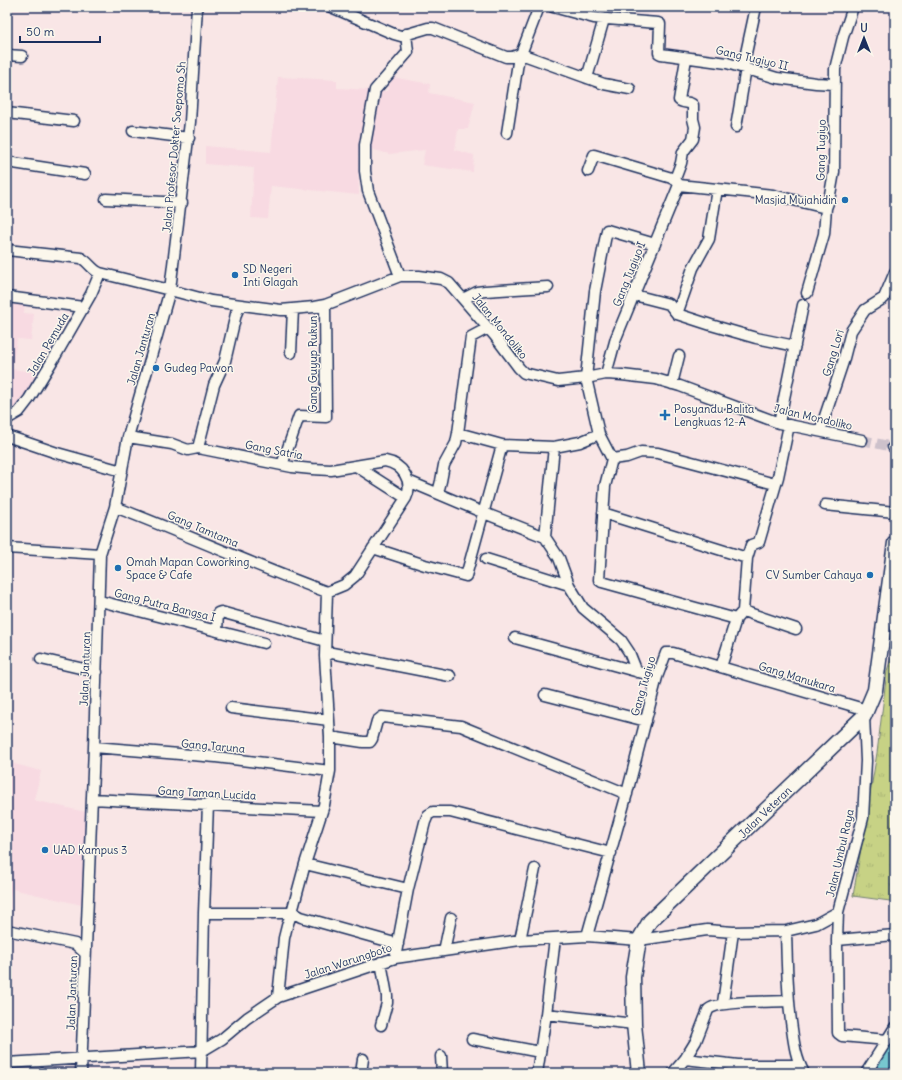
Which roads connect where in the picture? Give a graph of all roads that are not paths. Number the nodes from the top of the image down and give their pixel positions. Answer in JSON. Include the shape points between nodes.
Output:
{"nodes":[{"id":1,"x":197,"y":7,"type":"edge"},
{"id":2,"x":331,"y":7,"type":"edge"},
{"id":3,"x":540,"y":7,"type":"edge"},
{"id":4,"x":553,"y":7,"type":"edge"},
{"id":5,"x":756,"y":7,"type":"edge"},
{"id":6,"x":853,"y":7,"type":"edge"},
{"id":7,"x":604,"y":19,"type":"junction"},
{"id":8,"x":406,"y":34,"type":"junction"},
{"id":9,"x":7,"y":55,"type":"edge"},
{"id":10,"x":520,"y":55,"type":"junction"},
{"id":11,"x":22,"y":56,"type":"dead end"},
{"id":12,"x":686,"y":58,"type":"junction"},
{"id":13,"x":744,"y":68,"type":"junction"},
{"id":14,"x":587,"y":78,"type":"junction"},
{"id":15,"x":834,"y":84,"type":"junction"},
{"id":16,"x":630,"y":89,"type":"dead end"},
{"id":17,"x":7,"y":113,"type":"edge"},
{"id":18,"x":74,"y":121,"type":"dead end"},
{"id":19,"x":736,"y":127,"type":"dead end"},
{"id":20,"x":133,"y":131,"type":"dead end"},
{"id":21,"x":507,"y":133,"type":"dead end"},
{"id":22,"x":189,"y":138,"type":"junction"},
{"id":23,"x":7,"y":162,"type":"edge"},
{"id":24,"x":588,"y":171,"type":"dead end"},
{"id":25,"x":85,"y":174,"type":"dead end"},
{"id":26,"x":677,"y":182,"type":"junction"},
{"id":27,"x":717,"y":189,"type":"junction"},
{"id":28,"x":106,"y":199,"type":"dead end"},
{"id":29,"x":182,"y":203,"type":"junction"},
{"id":30,"x":826,"y":208,"type":"junction"},
{"id":31,"x":655,"y":244,"type":"junction"},
{"id":32,"x":7,"y":250,"type":"edge"},
{"id":33,"x":895,"y":272,"type":"edge"},
{"id":34,"x":100,"y":273,"type":"junction"},
{"id":35,"x":400,"y":276,"type":"junction"},
{"id":36,"x":548,"y":287,"type":"dead end"},
{"id":37,"x":170,"y":290,"type":"junction"},
{"id":38,"x":806,"y":293,"type":"dead end"},
{"id":39,"x":634,"y":295,"type":"junction"},
{"id":40,"x":7,"y":297,"type":"edge"},
{"id":41,"x":463,"y":299,"type":"junction"},
{"id":42,"x":240,"y":305,"type":"junction"},
{"id":43,"x":325,"y":305,"type":"junction"},
{"id":44,"x":803,"y":305,"type":"dead end"},
{"id":45,"x":83,"y":307,"type":"junction"},
{"id":46,"x":293,"y":309,"type":"junction"},
{"id":47,"x":677,"y":314,"type":"junction"},
{"id":48,"x":488,"y":328,"type":"junction"},
{"id":49,"x":795,"y":346,"type":"junction"},
{"id":50,"x":291,"y":353,"type":"dead end"},
{"id":51,"x":679,"y":356,"type":"dead end"},
{"id":52,"x":606,"y":374,"type":"junction"},
{"id":53,"x":586,"y":378,"type":"junction"},
{"id":54,"x":672,"y":384,"type":"junction"},
{"id":55,"x":7,"y":419,"type":"edge"},
{"id":56,"x":779,"y":423,"type":"junction"},
{"id":57,"x":789,"y":425,"type":"junction"},
{"id":58,"x":820,"y":431,"type":"junction"},
{"id":59,"x":458,"y":433,"type":"junction"},
{"id":60,"x":599,"y":434,"type":"junction"},
{"id":61,"x":7,"y":436,"type":"edge"},
{"id":62,"x":128,"y":437,"type":"junction"},
{"id":63,"x":862,"y":440,"type":"tunnel mouth"},
{"id":64,"x":502,"y":445,"type":"junction"},
{"id":65,"x":554,"y":447,"type":"junction"},
{"id":66,"x":198,"y":448,"type":"junction"},
{"id":67,"x":612,"y":458,"type":"junction"},
{"id":68,"x":282,"y":465,"type":"junction"},
{"id":69,"x":356,"y":466,"type":"junction"},
{"id":70,"x":122,"y":471,"type":"junction"},
{"id":71,"x":408,"y":481,"type":"junction"},
{"id":72,"x":775,"y":484,"type":"junction"},
{"id":73,"x":438,"y":493,"type":"junction"},
{"id":74,"x":406,"y":498,"type":"junction"},
{"id":75,"x":825,"y":505,"type":"dead end"},
{"id":76,"x":115,"y":507,"type":"junction"},
{"id":77,"x":895,"y":512,"type":"edge"},
{"id":78,"x":484,"y":513,"type":"junction"},
{"id":79,"x":603,"y":514,"type":"junction"},
{"id":80,"x":545,"y":536,"type":"junction"},
{"id":81,"x":895,"y":543,"type":"edge"},
{"id":82,"x":7,"y":548,"type":"edge"},
{"id":83,"x":373,"y":548,"type":"junction"},
{"id":84,"x":100,"y":554,"type":"junction"},
{"id":85,"x":747,"y":558,"type":"junction"},
{"id":86,"x":486,"y":559,"type":"dead end"},
{"id":87,"x":569,"y":585,"type":"junction"},
{"id":88,"x":327,"y":592,"type":"junction"},
{"id":89,"x":100,"y":601,"type":"junction"},
{"id":90,"x":744,"y":611,"type":"junction"},
{"id":91,"x":736,"y":620,"type":"junction"},
{"id":92,"x":796,"y":629,"type":"dead end"},
{"id":93,"x":217,"y":631,"type":"junction"},
{"id":94,"x":515,"y":638,"type":"dead end"},
{"id":95,"x":325,"y":641,"type":"junction"},
{"id":96,"x":264,"y":643,"type":"dead end"},
{"id":97,"x":324,"y":656,"type":"junction"},
{"id":98,"x":41,"y":659,"type":"dead end"},
{"id":99,"x":721,"y":667,"type":"junction"},
{"id":100,"x":97,"y":672,"type":"junction"},
{"id":101,"x":637,"y":672,"type":"junction"},
{"id":102,"x":450,"y":676,"type":"dead end"},
{"id":103,"x":657,"y":677,"type":"junction"},
{"id":104,"x":545,"y":695,"type":"dead end"},
{"id":105,"x":231,"y":708,"type":"dead end"},
{"id":106,"x":865,"y":713,"type":"junction"},
{"id":107,"x":329,"y":720,"type":"junction"},
{"id":108,"x":646,"y":721,"type":"junction"},
{"id":109,"x":330,"y":737,"type":"junction"},
{"id":110,"x":94,"y":747,"type":"junction"},
{"id":111,"x":330,"y":771,"type":"junction"},
{"id":112,"x":627,"y":794,"type":"junction"},
{"id":113,"x":92,"y":799,"type":"junction"},
{"id":114,"x":208,"y":804,"type":"junction"},
{"id":115,"x":322,"y":811,"type":"junction"},
{"id":116,"x":611,"y":853,"type":"junction"},
{"id":117,"x":305,"y":864,"type":"junction"},
{"id":118,"x":535,"y":869,"type":"dead end"},
{"id":119,"x":408,"y":889,"type":"junction"},
{"id":120,"x":292,"y":912,"type":"junction"},
{"id":121,"x":838,"y":912,"type":"junction"},
{"id":122,"x":204,"y":913,"type":"junction"},
{"id":123,"x":452,"y":918,"type":"dead end"},
{"id":124,"x":7,"y":930,"type":"edge"},
{"id":125,"x":786,"y":931,"type":"junction"},
{"id":126,"x":734,"y":932,"type":"junction"},
{"id":127,"x":895,"y":935,"type":"edge"},
{"id":128,"x":587,"y":936,"type":"junction"},
{"id":129,"x":555,"y":938,"type":"junction"},
{"id":130,"x":520,"y":940,"type":"junction"},
{"id":131,"x":639,"y":940,"type":"junction"},
{"id":132,"x":837,"y":940,"type":"junction"},
{"id":133,"x":398,"y":944,"type":"junction"},
{"id":134,"x":444,"y":951,"type":"junction"},
{"id":135,"x":85,"y":953,"type":"junction"},
{"id":136,"x":395,"y":958,"type":"junction"},
{"id":137,"x":381,"y":962,"type":"junction"},
{"id":138,"x":278,"y":997,"type":"junction"},
{"id":139,"x":788,"y":1001,"type":"junction"},
{"id":140,"x":723,"y":1004,"type":"junction"},
{"id":141,"x":546,"y":1014,"type":"junction"},
{"id":142,"x":634,"y":1024,"type":"junction"},
{"id":143,"x":381,"y":1025,"type":"dead end"},
{"id":144,"x":895,"y":1027,"type":"edge"},
{"id":145,"x":472,"y":1039,"type":"dead end"},
{"id":146,"x":887,"y":1040,"type":"junction"},
{"id":147,"x":202,"y":1051,"type":"junction"},
{"id":148,"x":540,"y":1052,"type":"junction"},
{"id":149,"x":441,"y":1056,"type":"dead end"},
{"id":150,"x":81,"y":1058,"type":"junction"},
{"id":151,"x":685,"y":1059,"type":"junction"},
{"id":152,"x":363,"y":1060,"type":"dead end"},
{"id":153,"x":7,"y":1063,"type":"edge"},
{"id":154,"x":802,"y":1069,"type":"edge"},
{"id":155,"x":80,"y":1073,"type":"edge"},
{"id":156,"x":201,"y":1073,"type":"edge"},
{"id":157,"x":361,"y":1073,"type":"edge"},
{"id":158,"x":442,"y":1073,"type":"edge"},
{"id":159,"x":537,"y":1073,"type":"edge"},
{"id":160,"x":639,"y":1073,"type":"edge"},
{"id":161,"x":673,"y":1073,"type":"edge"},
{"id":162,"x":866,"y":1073,"type":"edge"}],
"edges":[{"from":1,"to":22,"type":"street","name":"Jalan Profesor Dokter Soepomo Sh"},
{"from":2,"to":8,"type":"street","via":[[394,34]]},
{"from":3,"to":10,"type":"street"},
{"from":4,"to":7,"type":"street"},
{"from":5,"to":13,"type":"street"},
{"from":6,"to":15,"type":"street","name":"Gang Tugiyo","via":[[837,56]]},
{"from":7,"to":12,"type":"street","name":"Gang Tugiyo II","via":[[658,23],[659,53]]},
{"from":7,"to":14,"type":"street"},
{"from":8,"to":10,"type":"street","via":[[433,28],[506,57]]},
{"from":8,"to":35,"type":"street","via":[[408,52],[375,90],[365,145],[368,191]]},
{"from":9,"to":11,"type":"street"},
{"from":10,"to":14,"type":"street"},
{"from":10,"to":21,"type":"street"},
{"from":12,"to":13,"type":"street","name":"Gang Tugiyo II"},
{"from":12,"to":26,"type":"street","name":"Gang Tugiyo I","via":[[679,100],[693,105],[695,127],[693,139],[683,152]]},
{"from":13,"to":15,"type":"street","name":"Gang Tugiyo II","via":[[777,78]]},
{"from":13,"to":19,"type":"street"},
{"from":14,"to":16,"type":"street"},
{"from":15,"to":30,"type":"street","name":"Gang Tugiyo","via":[[834,172]]},
{"from":17,"to":18,"type":"street"},
{"from":20,"to":22,"type":"street"},
{"from":22,"to":29,"type":"street","name":"Jalan Profesor Dokter Soepomo Sh"},
{"from":23,"to":25,"type":"street"},
{"from":24,"to":26,"type":"street","via":[[594,155]]},
{"from":26,"to":27,"type":"street"},
{"from":26,"to":31,"type":"street","name":"Gang Tugiyo I"},
{"from":27,"to":30,"type":"street","via":[[773,195]]},
{"from":27,"to":47,"type":"street","via":[[709,239],[693,268]]},
{"from":28,"to":29,"type":"street"},
{"from":29,"to":37,"type":"street","name":"Jalan Profesor Dokter Soepomo Sh"},
{"from":30,"to":38,"type":"street","name":"Gang Tugiyo","via":[[824,234]]},
{"from":31,"to":39,"type":"street","name":"Gang Tugiyo I"},
{"from":31,"to":53,"type":"street","via":[[607,230],[595,291]]},
{"from":32,"to":34,"type":"street","via":[[81,258],[94,271]]},
{"from":33,"to":58,"type":"street","name":"Gang Lori","via":[[884,298],[865,310],[851,331]]},
{"from":34,"to":37,"type":"street","name":"Jalan Mondoliko"},
{"from":34,"to":45,"type":"street","name":"Jalan Pemuda"},
{"from":35,"to":41,"type":"street","name":"Jalan Mondoliko","via":[[442,279]]},
{"from":35,"to":43,"type":"street","name":"Jalan Mondoliko"},
{"from":36,"to":41,"type":"street","via":[[477,292]]},
{"from":37,"to":42,"type":"street","name":"Jalan Mondoliko","via":[[211,301]]},
{"from":37,"to":62,"type":"street","name":"Jalan Janturan"},
{"from":39,"to":47,"type":"street","via":[[669,304]]},
{"from":39,"to":52,"type":"street","name":"Gang Tugiyo I","via":[[616,338]]},
{"from":40,"to":45,"type":"street"},
{"from":41,"to":48,"type":"street","name":"Jalan Mondoliko"},
{"from":42,"to":46,"type":"street","name":"Jalan Mondoliko"},
{"from":42,"to":66,"type":"street","via":[[225,361],[214,385]]},
{"from":43,"to":46,"type":"street","name":"Jalan Mondoliko"},
{"from":43,"to":68,"type":"street","name":"Gang Guyup Rukun","via":[[326,417],[299,416]]},
{"from":44,"to":49,"type":"street"},
{"from":45,"to":55,"type":"street","name":"Jalan Pemuda","via":[[29,399],[19,412]]},
{"from":46,"to":50,"type":"street"},
{"from":47,"to":49,"type":"street","via":[[756,338]]},
{"from":48,"to":53,"type":"street","name":"Jalan Mondoliko","via":[[524,373],[558,381]]},
{"from":48,"to":59,"type":"street","via":[[471,337]]},
{"from":49,"to":56,"type":"street"},
{"from":51,"to":54,"type":"street"},
{"from":52,"to":53,"type":"street","name":"Jalan Mondoliko"},
{"from":52,"to":54,"type":"street","name":"Jalan Mondoliko","via":[[640,377]]},
{"from":53,"to":60,"type":"street"},
{"from":54,"to":56,"type":"street","name":"Jalan Mondoliko"},
{"from":56,"to":57,"type":"street","name":"Jalan Mondoliko"},
{"from":57,"to":58,"type":"street","name":"Jalan Mondoliko"},
{"from":57,"to":72,"type":"street"},
{"from":58,"to":63,"type":"street","name":"Jalan Mondoliko"},
{"from":59,"to":64,"type":"street"},
{"from":59,"to":73,"type":"street","via":[[456,443],[445,462]]},
{"from":60,"to":65,"type":"street","via":[[580,442]]},
{"from":60,"to":67,"type":"street"},
{"from":61,"to":70,"type":"street"},
{"from":62,"to":66,"type":"street","name":"Gang Satria","via":[[172,444],[188,450]]},
{"from":62,"to":70,"type":"street","name":"Jalan Janturan"},
{"from":64,"to":65,"type":"street"},
{"from":64,"to":78,"type":"street"},
{"from":65,"to":80,"type":"street"},
{"from":66,"to":68,"type":"street","name":"Gang Satria"},
{"from":67,"to":72,"type":"street","via":[[641,452],[658,453]]},
{"from":67,"to":79,"type":"street"},
{"from":68,"to":69,"type":"street","name":"Gang Satria","via":[[331,470]]},
{"from":69,"to":71,"type":"street","name":"Gang Satria","via":[[378,461],[391,462],[402,470]]},
{"from":69,"to":74,"type":"street"},
{"from":70,"to":76,"type":"street","name":"Jalan Janturan"},
{"from":71,"to":73,"type":"street"},
{"from":71,"to":74,"type":"street"},
{"from":72,"to":85,"type":"street","via":[[759,542],[751,545]]},
{"from":73,"to":78,"type":"street"},
{"from":74,"to":83,"type":"street"},
{"from":75,"to":77,"type":"street"},
{"from":76,"to":84,"type":"street","name":"Jalan Janturan"},
{"from":76,"to":88,"type":"street","name":"Gang Tamtama"},
{"from":78,"to":80,"type":"street"},
{"from":78,"to":83,"type":"street","via":[[466,576]]},
{"from":79,"to":85,"type":"street"},
{"from":79,"to":91,"type":"street","via":[[600,581]]},
{"from":80,"to":87,"type":"street","via":[[559,558]]},
{"from":81,"to":106,"type":"main road","name":"Jalan Veteran","via":[[875,690]]},
{"from":82,"to":84,"type":"street"},
{"from":83,"to":88,"type":"street","via":[[355,576],[344,585]]},
{"from":84,"to":89,"type":"street","name":"Jalan Janturan"},
{"from":85,"to":90,"type":"street"},
{"from":86,"to":87,"type":"street"},
{"from":87,"to":101,"type":"street","via":[[583,608],[621,640]]},
{"from":88,"to":95,"type":"street"},
{"from":89,"to":93,"type":"street","name":"Gang Putra Bangsa I"},
{"from":89,"to":100,"type":"street","name":"Jalan Janturan"},
{"from":90,"to":91,"type":"street"},
{"from":90,"to":92,"type":"street"},
{"from":91,"to":99,"type":"street"},
{"from":93,"to":95,"type":"street","name":"Gang Putra Bangsa I","via":[[218,613],[221,612]]},
{"from":93,"to":96,"type":"street"},
{"from":94,"to":101,"type":"street"},
{"from":95,"to":97,"type":"street"},
{"from":97,"to":102,"type":"street","via":[[332,653]]},
{"from":97,"to":107,"type":"street"},
{"from":98,"to":100,"type":"street"},
{"from":99,"to":103,"type":"street","name":"Gang Tugiyo","via":[[666,653]]},
{"from":99,"to":106,"type":"street","name":"Gang Manukara"},
{"from":100,"to":110,"type":"street","name":"Jalan Janturan"},
{"from":101,"to":103,"type":"street"},
{"from":103,"to":108,"type":"street","name":"Gang Tugiyo"},
{"from":104,"to":108,"type":"street"},
{"from":105,"to":107,"type":"street"},
{"from":106,"to":121,"type":"street","name":"Jalan Umbul Raya","via":[[863,818]]},
{"from":106,"to":131,"type":"main road","name":"Jalan Veteran","via":[[650,921]]},
{"from":107,"to":109,"type":"street"},
{"from":108,"to":112,"type":"street","name":"Gang Tugiyo"},
{"from":109,"to":111,"type":"street"},
{"from":109,"to":112,"type":"street","via":[[370,742],[377,721],[382,717],[461,726]]},
{"from":110,"to":111,"type":"street","name":"Gang Taruna","via":[[223,758]]},
{"from":110,"to":113,"type":"street","name":"Jalan Janturan"},
{"from":111,"to":115,"type":"street"},
{"from":112,"to":116,"type":"street","name":"Gang Tugiyo"},
{"from":113,"to":114,"type":"street","name":"Gang Taman Lucida"},
{"from":113,"to":135,"type":"street","name":"Jalan Janturan"},
{"from":114,"to":115,"type":"street","name":"Gang Taman Lucida"},
{"from":114,"to":122,"type":"street"},
{"from":115,"to":117,"type":"street"},
{"from":116,"to":119,"type":"street","via":[[450,812],[436,812],[428,815],[425,822]]},
{"from":116,"to":128,"type":"street","name":"Gang Tugiyo"},
{"from":117,"to":119,"type":"street"},
{"from":117,"to":120,"type":"street"},
{"from":118,"to":130,"type":"street"},
{"from":119,"to":133,"type":"street"},
{"from":120,"to":122,"type":"street"},
{"from":120,"to":133,"type":"street","via":[[301,917]]},
{"from":120,"to":138,"type":"street","via":[[284,938]]},
{"from":121,"to":125,"type":"street","name":"Jalan Umbul Raya","via":[[816,924]]},
{"from":121,"to":132,"type":"street"},
{"from":122,"to":147,"type":"street"},
{"from":123,"to":134,"type":"street"},
{"from":124,"to":135,"type":"street","via":[[75,944]]},
{"from":125,"to":126,"type":"street","name":"Jalan Umbul Raya"},
{"from":125,"to":139,"type":"street"},
{"from":126,"to":131,"type":"street","name":"Jalan Umbul Raya","via":[[707,930]]},
{"from":126,"to":140,"type":"street"},
{"from":127,"to":132,"type":"street"},
{"from":128,"to":129,"type":"street","name":"Jalan Warungboto"},
{"from":128,"to":131,"type":"street","name":"Jalan Warungboto"},
{"from":129,"to":130,"type":"street","name":"Jalan Warungboto"},
{"from":129,"to":141,"type":"street"},
{"from":130,"to":134,"type":"street","name":"Jalan Warungboto"},
{"from":131,"to":142,"type":"main road","name":"Jalan Veteran","via":[[633,977]]},
{"from":132,"to":146,"type":"street","via":[[838,1032],[842,1036]]},
{"from":133,"to":136,"type":"street"},
{"from":134,"to":136,"type":"street","name":"Jalan Warungboto"},
{"from":135,"to":150,"type":"street","name":"Jalan Janturan"},
{"from":136,"to":137,"type":"street","name":"Jalan Warungboto"},
{"from":137,"to":138,"type":"street","name":"Jalan Warungboto"},
{"from":137,"to":143,"type":"street","via":[[387,996]]},
{"from":138,"to":147,"type":"street","name":"Jalan Warungboto"},
{"from":139,"to":140,"type":"street"},
{"from":139,"to":154,"type":"street","via":[[795,1049]]},
{"from":140,"to":151,"type":"street","via":[[708,1008],[696,1041]]},
{"from":141,"to":142,"type":"street"},
{"from":141,"to":148,"type":"street"},
{"from":142,"to":160,"type":"main road","name":"Jalan Veteran"},
{"from":144,"to":146,"type":"street"},
{"from":145,"to":148,"type":"street"},
{"from":146,"to":162,"type":"street"},
{"from":147,"to":150,"type":"street","name":"Jalan Warungboto"},
{"from":147,"to":156,"type":"street"},
{"from":148,"to":159,"type":"street"},
{"from":149,"to":158,"type":"street"},
{"from":150,"to":153,"type":"street","name":"Jalan Warungboto"},
{"from":150,"to":155,"type":"street"},
{"from":151,"to":154,"type":"street"},
{"from":151,"to":161,"type":"street"},
{"from":152,"to":157,"type":"street"}]}
